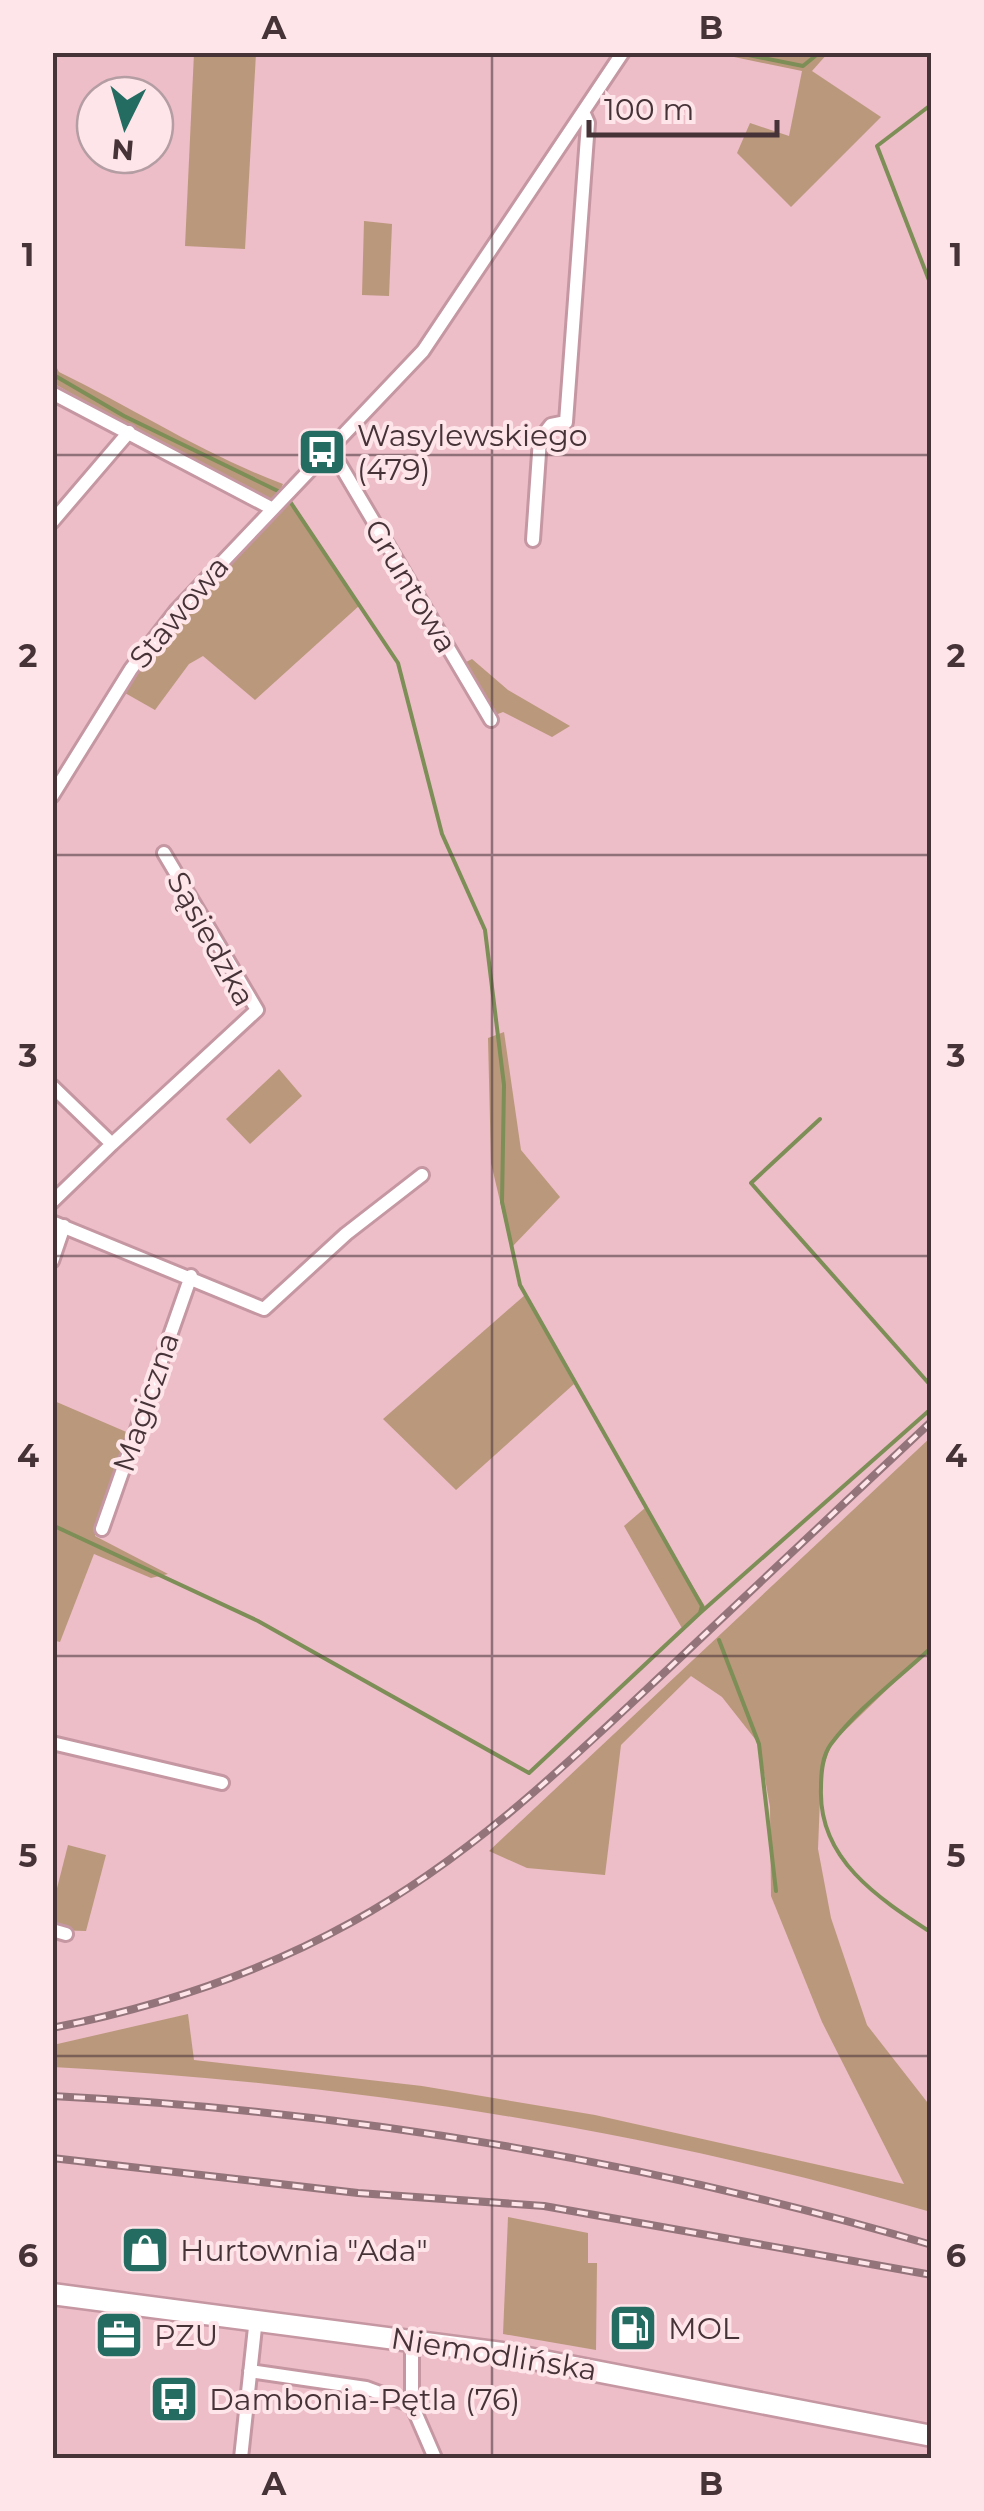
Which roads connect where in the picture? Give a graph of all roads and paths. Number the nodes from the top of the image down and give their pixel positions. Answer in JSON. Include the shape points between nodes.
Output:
{"nodes":[{"id":1,"x":623,"y":52,"type":"edge"},
{"id":2,"x":584,"y":114,"type":"junction"},
{"id":3,"x":52,"y":394,"type":"edge"},
{"id":4,"x":129,"y":432,"type":"junction"},
{"id":5,"x":332,"y":451,"type":"junction"},
{"id":6,"x":272,"y":508,"type":"junction"},
{"id":7,"x":52,"y":522,"type":"edge"},
{"id":8,"x":533,"y":540,"type":"dead end"},
{"id":9,"x":492,"y":720,"type":"dead end"},
{"id":10,"x":52,"y":796,"type":"edge"},
{"id":11,"x":164,"y":853,"type":"dead end"},
{"id":12,"x":52,"y":1086,"type":"edge"},
{"id":13,"x":112,"y":1144,"type":"junction"},
{"id":14,"x":422,"y":1176,"type":"dead end"},
{"id":15,"x":52,"y":1202,"type":"edge"},
{"id":16,"x":58,"y":1224,"type":"edge"},
{"id":17,"x":52,"y":1261,"type":"edge"},
{"id":18,"x":191,"y":1276,"type":"junction"},
{"id":19,"x":102,"y":1529,"type":"dead end"},
{"id":20,"x":52,"y":1743,"type":"edge"},
{"id":21,"x":222,"y":1783,"type":"dead end"},
{"id":22,"x":52,"y":2294,"type":"edge"},
{"id":23,"x":256,"y":2318,"type":"junction"},
{"id":24,"x":412,"y":2340,"type":"junction"},
{"id":25,"x":250,"y":2371,"type":"junction"},
{"id":26,"x":412,"y":2405,"type":"junction"},
{"id":27,"x":932,"y":2436,"type":"edge"},
{"id":28,"x":241,"y":2458,"type":"edge"},
{"id":29,"x":435,"y":2458,"type":"edge"}],
"edges":[{"from":1,"to":2,"type":"street","name":"Stawowa"},
{"from":2,"to":5,"type":"street","name":"Stawowa","via":[[422,352]]},
{"from":2,"to":8,"type":"street","via":[[566,422],[551,425],[540,439]]},
{"from":3,"to":4,"type":"street"},
{"from":4,"to":6,"type":"street"},
{"from":4,"to":7,"type":"street"},
{"from":5,"to":6,"type":"street","name":"Stawowa"},
{"from":5,"to":9,"type":"street","name":"Gruntowa"},
{"from":6,"to":10,"type":"street","name":"Stawowa","via":[[131,669]]},
{"from":11,"to":13,"type":"street","name":"Sąsiedzka","via":[[257,1010]]},
{"from":12,"to":13,"type":"street"},
{"from":13,"to":15,"type":"street","name":"Sąsiedzka"},
{"from":14,"to":18,"type":"street","via":[[264,1309]]},
{"from":16,"to":17,"type":"street"},
{"from":16,"to":18,"type":"street"},
{"from":18,"to":19,"type":"street","name":"Magiczna"},
{"from":20,"to":21,"type":"street"},
{"from":22,"to":23,"type":"main road","name":"Niemodlińska"},
{"from":23,"to":24,"type":"main road","name":"Niemodlińska"},
{"from":23,"to":25,"type":"street"},
{"from":24,"to":26,"type":"street"},
{"from":24,"to":27,"type":"main road","name":"Niemodlińska"},
{"from":25,"to":26,"type":"street","via":[[366,2388]]},
{"from":25,"to":28,"type":"street"},
{"from":26,"to":29,"type":"street"}]}
